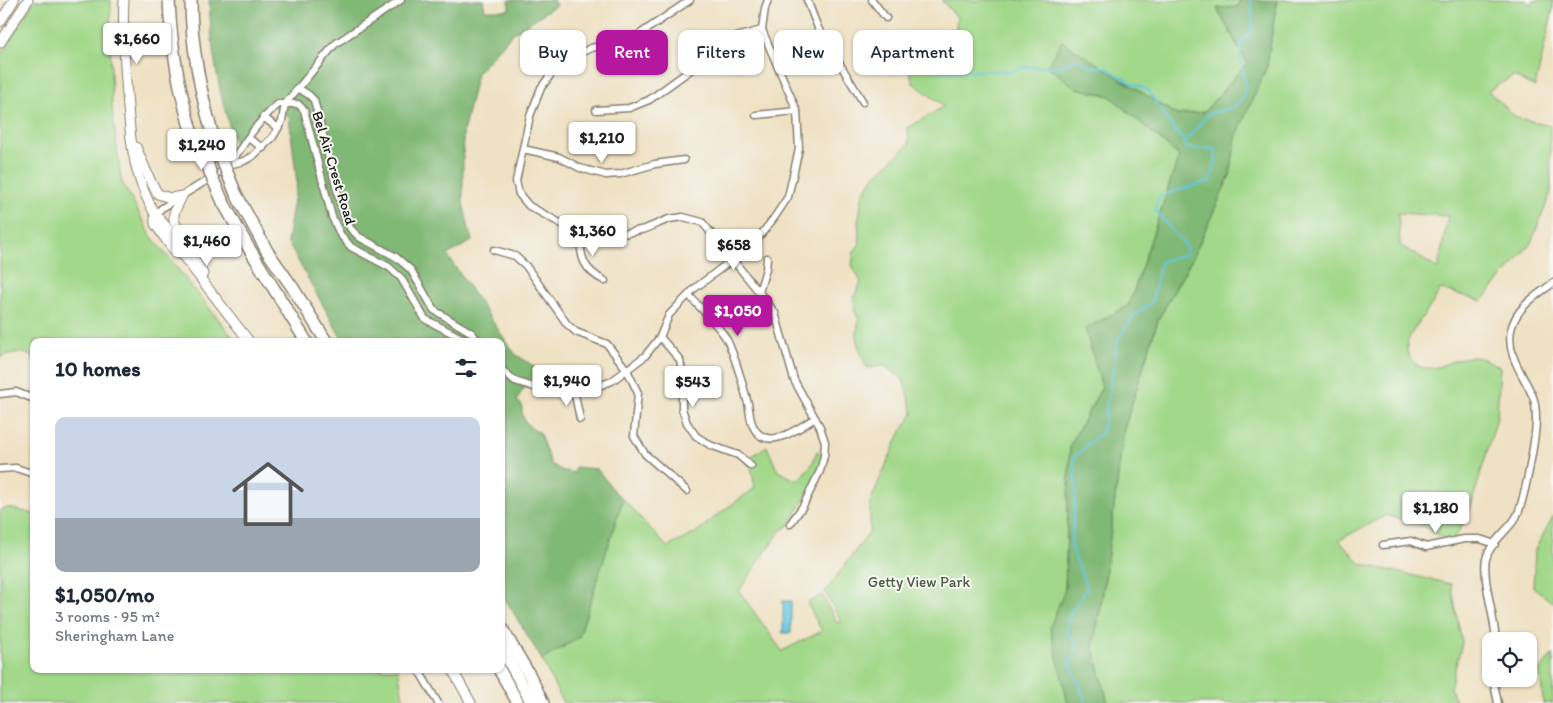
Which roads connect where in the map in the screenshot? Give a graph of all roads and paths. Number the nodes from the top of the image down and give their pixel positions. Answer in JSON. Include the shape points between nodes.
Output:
{"nodes":[{"id":1,"x":14,"y":0,"type":"edge"},
{"id":2,"x":28,"y":0,"type":"edge"},
{"id":3,"x":124,"y":0,"type":"edge"},
{"id":4,"x":169,"y":0,"type":"edge"},
{"id":5,"x":176,"y":0,"type":"edge"},
{"id":6,"x":191,"y":0,"type":"edge"},
{"id":7,"x":401,"y":0,"type":"edge"},
{"id":8,"x":690,"y":0,"type":"edge"},
{"id":9,"x":768,"y":0,"type":"edge"},
{"id":10,"x":807,"y":0,"type":"edge"},
{"id":11,"x":872,"y":0,"type":"edge"},
{"id":12,"x":886,"y":18,"type":"dead end"},
{"id":13,"x":0,"y":22,"type":"edge"},
{"id":14,"x":762,"y":30,"type":"edge"},
{"id":15,"x":764,"y":35,"type":"edge"},
{"id":16,"x":0,"y":43,"type":"edge"},
{"id":17,"x":684,"y":75,"type":"edge"},
{"id":18,"x":298,"y":88,"type":"junction"},
{"id":19,"x":863,"y":102,"type":"dead end"},
{"id":20,"x":285,"y":104,"type":"junction"},
{"id":21,"x":596,"y":110,"type":"dead end"},
{"id":22,"x":797,"y":111,"type":"junction"},
{"id":23,"x":756,"y":115,"type":"dead end"},
{"id":24,"x":264,"y":117,"type":"junction"},
{"id":25,"x":278,"y":128,"type":"junction"},
{"id":26,"x":130,"y":130,"type":"junction"},
{"id":27,"x":248,"y":138,"type":"junction"},
{"id":28,"x":263,"y":148,"type":"junction"},
{"id":29,"x":523,"y":149,"type":"junction"},
{"id":30,"x":201,"y":152,"type":"junction"},
{"id":31,"x":684,"y":160,"type":"dead end"},
{"id":32,"x":232,"y":164,"type":"junction"},
{"id":33,"x":182,"y":196,"type":"junction"},
{"id":34,"x":221,"y":203,"type":"junction"},
{"id":35,"x":156,"y":214,"type":"junction"},
{"id":36,"x":580,"y":234,"type":"junction"},
{"id":37,"x":494,"y":250,"type":"dead end"},
{"id":38,"x":767,"y":258,"type":"dead end"},
{"id":39,"x":732,"y":259,"type":"junction"},
{"id":40,"x":605,"y":281,"type":"dead end"},
{"id":41,"x":1553,"y":283,"type":"edge"},
{"id":42,"x":293,"y":288,"type":"junction"},
{"id":43,"x":212,"y":292,"type":"junction"},
{"id":44,"x":759,"y":292,"type":"junction"},
{"id":45,"x":689,"y":295,"type":"junction"},
{"id":46,"x":660,"y":337,"type":"junction"},
{"id":47,"x":247,"y":338,"type":"edge"},
{"id":48,"x":297,"y":338,"type":"edge"},
{"id":49,"x":304,"y":338,"type":"edge"},
{"id":50,"x":312,"y":338,"type":"edge"},
{"id":51,"x":324,"y":338,"type":"edge"},
{"id":52,"x":460,"y":338,"type":"edge"},
{"id":53,"x":476,"y":338,"type":"edge"},
{"id":54,"x":627,"y":370,"type":"junction"},
{"id":55,"x":505,"y":372,"type":"edge"},
{"id":56,"x":574,"y":390,"type":"junction"},
{"id":57,"x":0,"y":394,"type":"edge"},
{"id":58,"x":30,"y":397,"type":"edge"},
{"id":59,"x":815,"y":418,"type":"junction"},
{"id":60,"x":580,"y":419,"type":"dead end"},
{"id":61,"x":751,"y":466,"type":"dead end"},
{"id":62,"x":0,"y":469,"type":"edge"},
{"id":63,"x":30,"y":472,"type":"edge"},
{"id":64,"x":686,"y":491,"type":"dead end"},
{"id":65,"x":790,"y":524,"type":"dead end"},
{"id":66,"x":1495,"y":544,"type":"junction"},
{"id":67,"x":1383,"y":545,"type":"dead end"},
{"id":68,"x":1495,"y":632,"type":"edge"},
{"id":69,"x":505,"y":634,"type":"edge"},
{"id":70,"x":505,"y":654,"type":"edge"},
{"id":71,"x":505,"y":667,"type":"edge"},
{"id":72,"x":420,"y":673,"type":"edge"},
{"id":73,"x":454,"y":673,"type":"edge"},
{"id":74,"x":501,"y":673,"type":"edge"},
{"id":75,"x":1494,"y":687,"type":"edge"},
{"id":76,"x":438,"y":703,"type":"edge"},
{"id":77,"x":471,"y":703,"type":"edge"},
{"id":78,"x":518,"y":703,"type":"edge"},
{"id":79,"x":525,"y":703,"type":"edge"},
{"id":80,"x":532,"y":703,"type":"edge"},
{"id":81,"x":544,"y":703,"type":"edge"},
{"id":82,"x":1498,"y":703,"type":"edge"}],
"edges":[{"from":1,"to":13,"type":"main road"},
{"from":2,"to":16,"type":"main road"},
{"from":3,"to":26,"type":"main road"},
{"from":4,"to":30,"type":"highway","via":[[177,76],[188,122]]},
{"from":5,"to":30,"type":"highway","via":[[182,68]]},
{"from":6,"to":42,"type":"highway","bridge":true,"via":[[199,82],[216,143],[236,194],[267,251]]},
{"from":7,"to":18,"type":"street","via":[[335,44]]},
{"from":8,"to":29,"type":"street","via":[[637,36],[590,48],[570,58],[552,73],[541,88],[530,116]]},
{"from":9,"to":14,"type":"street"},
{"from":10,"to":19,"type":"street","via":[[818,28]]},
{"from":11,"to":12,"type":"street"},
{"from":15,"to":22,"type":"street"},
{"from":17,"to":21,"type":"street","via":[[649,100],[629,108]]},
{"from":18,"to":20,"type":"street"},
{"from":18,"to":53,"type":"street","name":"Bel Air Crest Road","via":[[314,100],[350,228],[411,270],[434,310]]},
{"from":20,"to":24,"type":"street","via":[[278,104]]},
{"from":20,"to":25,"type":"street"},
{"from":20,"to":52,"type":"street","name":"Bel Air Crest Road","via":[[298,104],[304,110],[332,217],[340,234],[351,247],[389,267],[401,278],[424,319]]},
{"from":22,"to":23,"type":"street"},
{"from":22,"to":39,"type":"street","via":[[799,149],[788,197],[755,242]]},
{"from":24,"to":25,"type":"street"},
{"from":24,"to":27,"type":"street"},
{"from":25,"to":28,"type":"street"},
{"from":26,"to":33,"type":"main road","via":[[154,190],[170,198]]},
{"from":26,"to":35,"type":"main road","via":[[138,173]]},
{"from":27,"to":28,"type":"street"},
{"from":27,"to":32,"type":"street"},
{"from":28,"to":32,"type":"street","via":[[249,159]]},
{"from":29,"to":31,"type":"street","via":[[559,157],[580,168],[606,175]]},
{"from":29,"to":36,"type":"street","via":[[516,181],[519,194],[529,206]]},
{"from":30,"to":34,"type":"highway"},
{"from":32,"to":33,"type":"street"},
{"from":33,"to":35,"type":"street"},
{"from":33,"to":43,"type":"main road","via":[[174,221]]},
{"from":34,"to":48,"type":"highway","via":[[241,247]]},
{"from":34,"to":49,"type":"highway"},
{"from":35,"to":43,"type":"main road"},
{"from":36,"to":39,"type":"street","via":[[609,237],[629,234],[683,217],[702,222]]},
{"from":36,"to":40,"type":"street","via":[[580,252],[584,262],[594,275]]},
{"from":37,"to":54,"type":"street","via":[[516,256],[567,324],[576,332],[607,344]]},
{"from":38,"to":44,"type":"street"},
{"from":39,"to":44,"type":"street"},
{"from":39,"to":45,"type":"street"},
{"from":41,"to":66,"type":"street","via":[[1524,305],[1512,329],[1514,359],[1533,398],[1536,423],[1522,502],[1516,517]]},
{"from":42,"to":50,"type":"highway","via":[[291,302]]},
{"from":42,"to":51,"type":"highway"},
{"from":43,"to":47,"type":"main road"},
{"from":44,"to":59,"type":"street","via":[[776,313],[794,380]]},
{"from":45,"to":46,"type":"street","via":[[669,315]]},
{"from":45,"to":59,"type":"street","via":[[728,340],[757,433],[766,438],[783,437]]},
{"from":46,"to":54,"type":"street","via":[[645,356]]},
{"from":46,"to":61,"type":"street","via":[[680,360],[682,409],[696,436],[738,455]]},
{"from":54,"to":56,"type":"street","via":[[612,381]]},
{"from":54,"to":64,"type":"street","via":[[638,393],[634,436],[645,454]]},
{"from":55,"to":56,"type":"street","via":[[528,386]]},
{"from":56,"to":60,"type":"street"},
{"from":57,"to":58,"type":"street","via":[[16,392]]},
{"from":59,"to":65,"type":"street","via":[[825,442],[824,456],[803,506]]},
{"from":62,"to":63,"type":"street","via":[[20,468]]},
{"from":66,"to":67,"type":"street","via":[[1480,539],[1464,539],[1426,547],[1411,542]]},
{"from":66,"to":68,"type":"street","via":[[1486,559]]},
{"from":69,"to":81,"type":"highway"},
{"from":70,"to":80,"type":"highway"},
{"from":71,"to":79,"type":"highway"},
{"from":72,"to":76,"type":"street"},
{"from":73,"to":77,"type":"main road"},
{"from":74,"to":78,"type":"highway"},
{"from":75,"to":82,"type":"street"}]}
